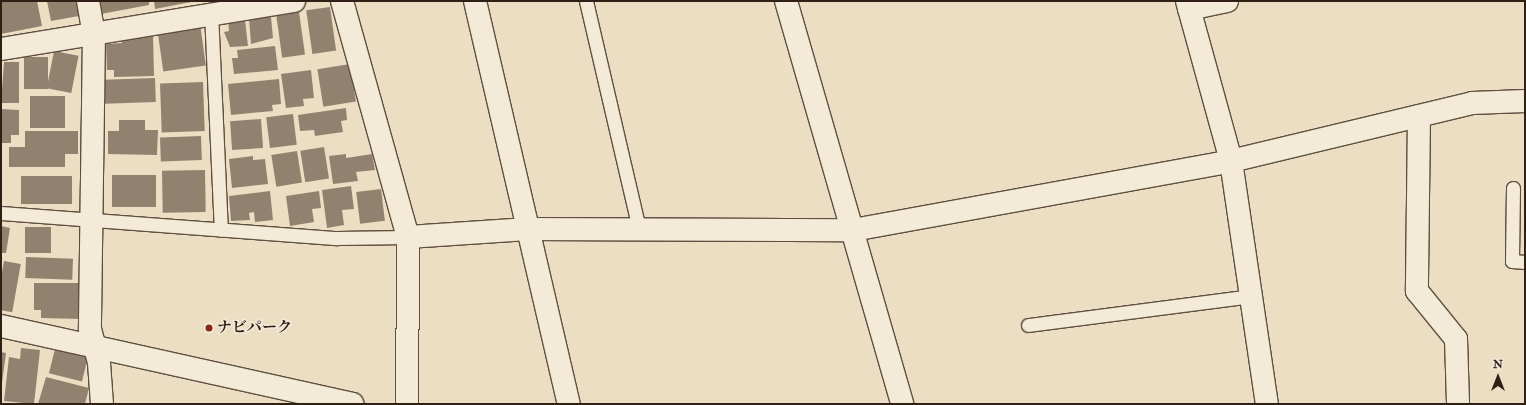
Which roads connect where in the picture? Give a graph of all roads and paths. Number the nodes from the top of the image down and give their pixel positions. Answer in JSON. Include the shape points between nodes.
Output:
{"nodes":[{"id":1,"x":88,"y":1,"type":"edge"},
{"id":2,"x":294,"y":1,"type":"edge"},
{"id":3,"x":342,"y":1,"type":"edge"},
{"id":4,"x":475,"y":1,"type":"edge"},
{"id":5,"x":586,"y":1,"type":"edge"},
{"id":6,"x":786,"y":1,"type":"edge"},
{"id":7,"x":1227,"y":1,"type":"edge"},
{"id":8,"x":1188,"y":5,"type":"edge"},
{"id":9,"x":211,"y":12,"type":"junction"},
{"id":10,"x":94,"y":34,"type":"junction"},
{"id":11,"x":1,"y":49,"type":"edge"},
{"id":12,"x":1525,"y":100,"type":"edge"},
{"id":13,"x":1419,"y":116,"type":"junction"},
{"id":14,"x":1231,"y":161,"type":"junction"},
{"id":15,"x":1513,"y":188,"type":"dead end"},
{"id":16,"x":1,"y":213,"type":"edge"},
{"id":17,"x":91,"y":221,"type":"junction"},
{"id":18,"x":528,"y":228,"type":"junction"},
{"id":19,"x":639,"y":229,"type":"junction"},
{"id":20,"x":221,"y":230,"type":"junction"},
{"id":21,"x":853,"y":230,"type":"junction"},
{"id":22,"x":408,"y":237,"type":"junction"},
{"id":23,"x":1525,"y":262,"type":"edge"},
{"id":24,"x":1251,"y":296,"type":"junction"},
{"id":25,"x":1028,"y":325,"type":"dead end"},
{"id":26,"x":1,"y":326,"type":"edge"},
{"id":27,"x":94,"y":347,"type":"junction"},
{"id":28,"x":102,"y":404,"type":"edge"},
{"id":29,"x":352,"y":404,"type":"edge"},
{"id":30,"x":407,"y":404,"type":"edge"},
{"id":31,"x":569,"y":404,"type":"edge"},
{"id":32,"x":902,"y":404,"type":"edge"},
{"id":33,"x":1267,"y":404,"type":"edge"},
{"id":34,"x":1458,"y":404,"type":"edge"}],
"edges":[{"from":1,"to":10,"type":"street"},
{"from":2,"to":9,"type":"street"},
{"from":3,"to":22,"type":"street"},
{"from":4,"to":18,"type":"street"},
{"from":5,"to":19,"type":"lane"},
{"from":6,"to":21,"type":"street"},
{"from":7,"to":8,"type":"street"},
{"from":8,"to":14,"type":"street"},
{"from":9,"to":10,"type":"street"},
{"from":9,"to":20,"type":"lane"},
{"from":10,"to":11,"type":"street"},
{"from":10,"to":17,"type":"street"},
{"from":12,"to":13,"type":"street","via":[[1472,103]]},
{"from":13,"to":14,"type":"street"},
{"from":13,"to":34,"type":"street","via":[[1417,291],[1456,339]]},
{"from":14,"to":21,"type":"street"},
{"from":14,"to":24,"type":"street"},
{"from":15,"to":23,"type":"lane","via":[[1512,262]]},
{"from":16,"to":17,"type":"lane"},
{"from":17,"to":20,"type":"lane"},
{"from":17,"to":27,"type":"street","via":[[90,329]]},
{"from":18,"to":19,"type":"street"},
{"from":18,"to":22,"type":"street"},
{"from":18,"to":31,"type":"street"},
{"from":19,"to":21,"type":"street"},
{"from":20,"to":22,"type":"lane","via":[[337,238]]},
{"from":21,"to":32,"type":"street"},
{"from":22,"to":30,"type":"street"},
{"from":24,"to":25,"type":"lane"},
{"from":24,"to":33,"type":"street"},
{"from":26,"to":27,"type":"street"},
{"from":27,"to":28,"type":"street"},
{"from":27,"to":29,"type":"street"}]}
